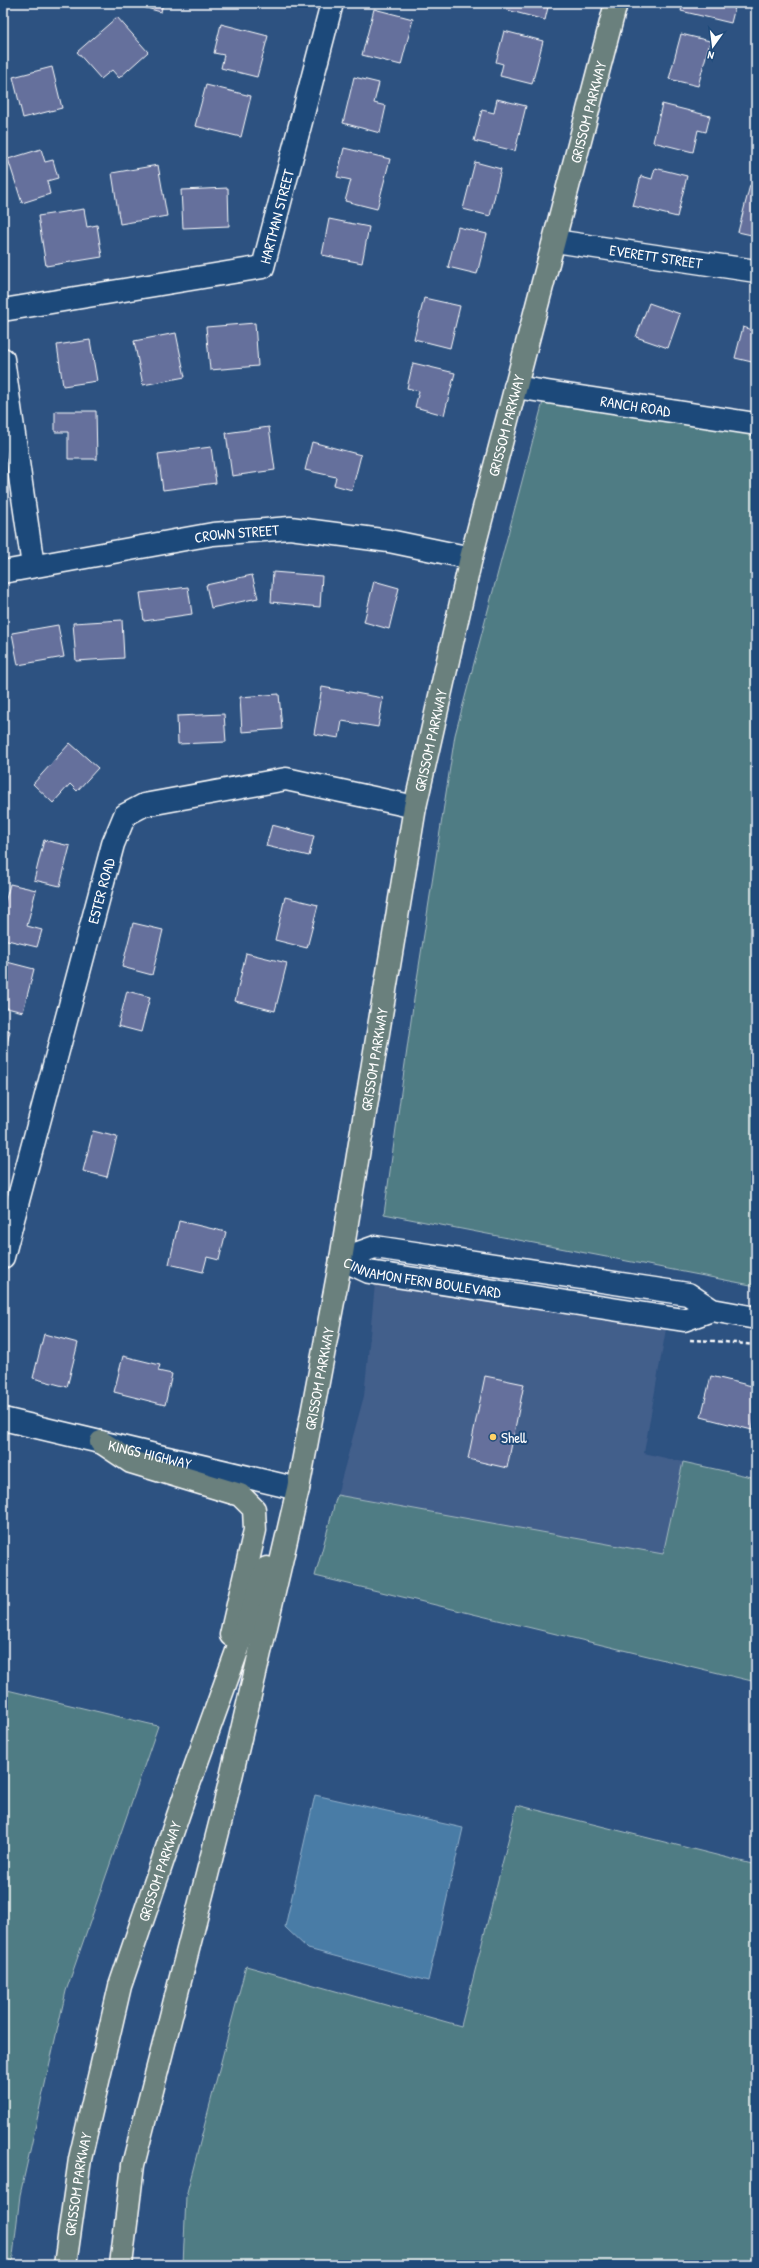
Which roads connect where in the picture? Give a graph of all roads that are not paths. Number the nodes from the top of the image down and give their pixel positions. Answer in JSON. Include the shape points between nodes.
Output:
{"nodes":[{"id":1,"x":332,"y":3,"type":"edge"},
{"id":2,"x":616,"y":3,"type":"edge"},
{"id":3,"x":555,"y":241,"type":"junction"},
{"id":4,"x":756,"y":271,"type":"edge"},
{"id":5,"x":3,"y":310,"type":"edge"},
{"id":6,"x":3,"y":359,"type":"edge"},
{"id":7,"x":515,"y":387,"type":"junction"},
{"id":8,"x":756,"y":424,"type":"edge"},
{"id":9,"x":472,"y":558,"type":"junction"},
{"id":10,"x":33,"y":566,"type":"junction"},
{"id":11,"x":3,"y":572,"type":"edge"},
{"id":12,"x":415,"y":807,"type":"junction"},
{"id":13,"x":3,"y":1257,"type":"edge"},
{"id":14,"x":342,"y":1259,"type":"junction"},
{"id":15,"x":547,"y":1272,"type":"junction"},
{"id":16,"x":542,"y":1299,"type":"junction"},
{"id":17,"x":712,"y":1310,"type":"junction"},
{"id":18,"x":756,"y":1318,"type":"edge"},
{"id":19,"x":3,"y":1419,"type":"edge"},
{"id":20,"x":101,"y":1442,"type":"junction"},
{"id":21,"x":298,"y":1488,"type":"junction"},
{"id":22,"x":224,"y":1683,"type":"junction"},
{"id":23,"x":65,"y":2265,"type":"edge"},
{"id":24,"x":121,"y":2265,"type":"edge"}],
"edges":[{"from":1,"to":5,"type":"street","name":"HARTMAN STREET","via":[[263,267]]},
{"from":2,"to":3,"type":"main road","name":"GRISSOM PARKWAY"},
{"from":3,"to":4,"type":"street","name":"EVERETT STREET"},
{"from":3,"to":7,"type":"main road","name":"GRISSOM PARKWAY"},
{"from":6,"to":10,"type":"street"},
{"from":7,"to":8,"type":"street","name":"RANCH ROAD"},
{"from":7,"to":9,"type":"main road","name":"GRISSOM PARKWAY"},
{"from":9,"to":10,"type":"street","name":"CROWN STREET","via":[[389,540],[290,528],[213,534]]},
{"from":9,"to":12,"type":"main road","name":"GRISSOM PARKWAY"},
{"from":10,"to":11,"type":"street","name":"CROWN STREET"},
{"from":12,"to":13,"type":"street","name":"ESTER ROAD","via":[[286,779],[144,805],[125,815],[113,844]]},
{"from":12,"to":14,"type":"main road","name":"GRISSOM PARKWAY"},
{"from":14,"to":15,"type":"street","name":"CINNAMON FERN BOULEVARD","via":[[375,1247]]},
{"from":14,"to":16,"type":"street","name":"CINNAMON FERN BOULEVARD","via":[[369,1272]]},
{"from":14,"to":21,"type":"main road","name":"GRISSOM PARKWAY"},
{"from":15,"to":16,"type":"street"},
{"from":15,"to":17,"type":"street","name":"CINNAMON FERN BOULEVARD","via":[[688,1294]]},
{"from":16,"to":17,"type":"street","name":"CINNAMON FERN BOULEVARD","via":[[684,1320]]},
{"from":17,"to":18,"type":"street","name":"CINNAMON FERN BOULEVARD"},
{"from":19,"to":20,"type":"street","name":"KINGS HIGHWAY"},
{"from":20,"to":21,"type":"street","name":"KINGS HIGHWAY"},
{"from":20,"to":22,"type":"main road","via":[[130,1462],[240,1494],[254,1509],[255,1530],[232,1628]]},
{"from":21,"to":22,"type":"main road","name":"GRISSOM PARKWAY"},
{"from":21,"to":24,"type":"main road","name":"GRISSOM PARKWAY","via":[[221,1820],[133,2165]]},
{"from":22,"to":23,"type":"main road","name":"GRISSOM PARKWAY","via":[[120,1986],[80,2159]]}]}
